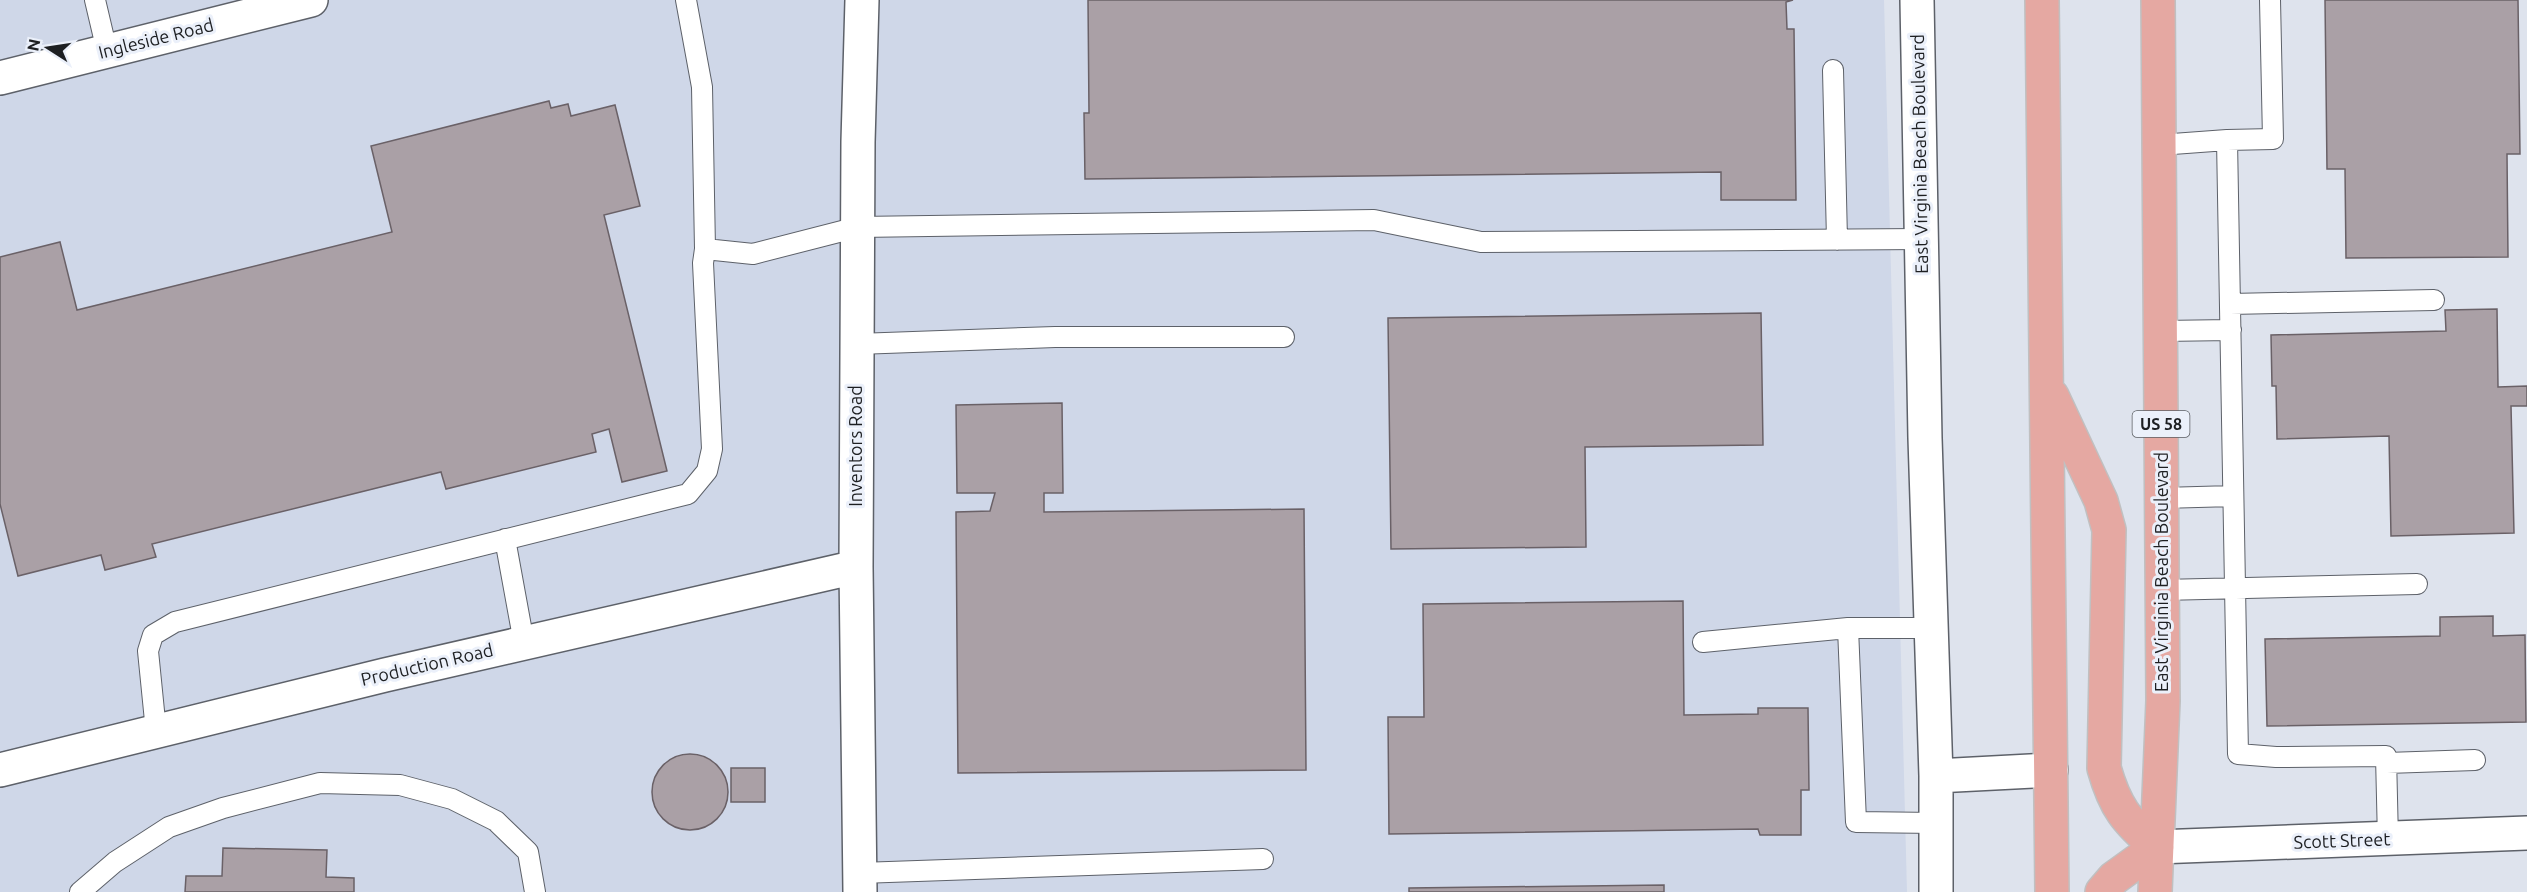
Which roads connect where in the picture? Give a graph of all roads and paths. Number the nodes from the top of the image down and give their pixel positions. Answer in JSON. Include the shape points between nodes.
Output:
{"nodes":[{"id":1,"x":95,"y":0,"type":"edge"},
{"id":2,"x":311,"y":0,"type":"edge"},
{"id":3,"x":686,"y":0,"type":"edge"},
{"id":4,"x":862,"y":0,"type":"edge"},
{"id":5,"x":1917,"y":0,"type":"edge"},
{"id":6,"x":2042,"y":0,"type":"edge"},
{"id":7,"x":2158,"y":0,"type":"edge"},
{"id":8,"x":2270,"y":0,"type":"edge"},
{"id":9,"x":107,"y":51,"type":"junction"},
{"id":10,"x":1833,"y":70,"type":"dead end"},
{"id":11,"x":0,"y":78,"type":"edge"},
{"id":12,"x":2227,"y":140,"type":"junction"},
{"id":13,"x":2159,"y":145,"type":"junction"},
{"id":14,"x":858,"y":227,"type":"junction"},
{"id":15,"x":1921,"y":239,"type":"junction"},
{"id":16,"x":1838,"y":240,"type":"junction"},
{"id":17,"x":705,"y":249,"type":"junction"},
{"id":18,"x":2434,"y":300,"type":"dead end"},
{"id":19,"x":2230,"y":304,"type":"junction"},
{"id":20,"x":2231,"y":330,"type":"junction"},
{"id":21,"x":2161,"y":331,"type":"junction"},
{"id":22,"x":1284,"y":337,"type":"dead end"},
{"id":23,"x":857,"y":344,"type":"junction"},
{"id":24,"x":2047,"y":386,"type":"junction"},
{"id":25,"x":2233,"y":496,"type":"junction"},
{"id":26,"x":2162,"y":498,"type":"junction"},
{"id":27,"x":505,"y":539,"type":"junction"},
{"id":28,"x":856,"y":567,"type":"junction"},
{"id":29,"x":2417,"y":584,"type":"dead end"},
{"id":30,"x":2235,"y":587,"type":"junction"},
{"id":31,"x":2162,"y":590,"type":"junction"},
{"id":32,"x":1931,"y":627,"type":"junction"},
{"id":33,"x":1848,"y":628,"type":"junction"},
{"id":34,"x":1703,"y":642,"type":"dead end"},
{"id":35,"x":524,"y":643,"type":"junction"},
{"id":36,"x":156,"y":732,"type":"junction"},
{"id":37,"x":2475,"y":760,"type":"dead end"},
{"id":38,"x":2387,"y":763,"type":"junction"},
{"id":39,"x":0,"y":770,"type":"edge"},
{"id":40,"x":2051,"y":770,"type":"junction"},
{"id":41,"x":1936,"y":776,"type":"junction"},
{"id":42,"x":1936,"y":823,"type":"junction"},
{"id":43,"x":2527,"y":833,"type":"edge"},
{"id":44,"x":2388,"y":840,"type":"junction"},
{"id":45,"x":2157,"y":847,"type":"junction"},
{"id":46,"x":1263,"y":859,"type":"dead end"},
{"id":47,"x":860,"y":883,"type":"edge"},
{"id":48,"x":80,"y":892,"type":"edge"},
{"id":49,"x":535,"y":892,"type":"edge"},
{"id":50,"x":1936,"y":892,"type":"edge"},
{"id":51,"x":2052,"y":892,"type":"edge"},
{"id":52,"x":2102,"y":892,"type":"edge"},
{"id":53,"x":2155,"y":892,"type":"edge"}],
"edges":[{"from":1,"to":9,"type":"lane"},
{"from":2,"to":9,"type":"street","name":"Ingleside Road"},
{"from":3,"to":17,"type":"lane","via":[[702,87]]},
{"from":4,"to":14,"type":"street","name":"Inventors Road"},
{"from":5,"to":15,"type":"street","name":"East Virginia Beach Boulevard"},
{"from":6,"to":24,"type":"main road"},
{"from":7,"to":13,"type":"main road","name":"East Virginia Beach Boulevard","number":"US 58"},
{"from":8,"to":12,"type":"lane","via":[[2272,139]]},
{"from":9,"to":11,"type":"street","name":"Ingleside Road"},
{"from":10,"to":16,"type":"lane"},
{"from":12,"to":13,"type":"lane"},
{"from":12,"to":19,"type":"lane"},
{"from":13,"to":21,"type":"main road","name":"East Virginia Beach Boulevard","number":"US 58"},
{"from":14,"to":16,"type":"lane","via":[[1374,220],[1481,242]]},
{"from":14,"to":17,"type":"lane","via":[[753,254]]},
{"from":14,"to":23,"type":"street","name":"Inventors Road"},
{"from":15,"to":16,"type":"lane"},
{"from":15,"to":32,"type":"street","name":"East Virginia Beach Boulevard"},
{"from":17,"to":27,"type":"lane","via":[[712,448],[707,471],[688,494]]},
{"from":18,"to":19,"type":"lane"},
{"from":19,"to":20,"type":"lane"},
{"from":20,"to":21,"type":"lane"},
{"from":20,"to":25,"type":"lane"},
{"from":21,"to":26,"type":"main road","name":"East Virginia Beach Boulevard","number":"US 58"},
{"from":22,"to":23,"type":"lane","via":[[1055,337]]},
{"from":23,"to":28,"type":"street","name":"Inventors Road"},
{"from":24,"to":40,"type":"main road"},
{"from":24,"to":45,"type":"main road","via":[[2101,501],[2109,530],[2104,768],[2112,798],[2129,824]]},
{"from":25,"to":26,"type":"lane"},
{"from":25,"to":30,"type":"lane"},
{"from":26,"to":31,"type":"main road","name":"East Virginia Beach Boulevard","number":"US 58"},
{"from":27,"to":35,"type":"lane"},
{"from":27,"to":36,"type":"lane","via":[[175,622],[153,635],[148,651]]},
{"from":28,"to":35,"type":"street","name":"Production Road"},
{"from":28,"to":47,"type":"street","name":"Inventors Road"},
{"from":29,"to":30,"type":"lane"},
{"from":30,"to":31,"type":"lane"},
{"from":30,"to":38,"type":"lane","via":[[2238,753],[2276,758],[2386,756]]},
{"from":31,"to":45,"type":"main road","name":"East Virginia Beach Boulevard","number":"US 58","via":[[2163,701]]},
{"from":32,"to":33,"type":"lane"},
{"from":32,"to":41,"type":"street","name":"East Virginia Beach Boulevard"},
{"from":33,"to":34,"type":"lane"},
{"from":33,"to":42,"type":"lane","via":[[1856,822]]},
{"from":35,"to":36,"type":"street","name":"Production Road"},
{"from":36,"to":39,"type":"street","name":"Production Road"},
{"from":37,"to":38,"type":"lane"},
{"from":38,"to":44,"type":"lane"},
{"from":40,"to":41,"type":"street"},
{"from":40,"to":51,"type":"main road"},
{"from":41,"to":42,"type":"street","name":"East Virginia Beach Boulevard"},
{"from":42,"to":50,"type":"street","name":"East Virginia Beach Boulevard"},
{"from":43,"to":44,"type":"street","name":"Scott Street"},
{"from":44,"to":45,"type":"street","name":"Scott Street"},
{"from":45,"to":52,"type":"main road","via":[[2114,878]]},
{"from":45,"to":53,"type":"main road","name":"East Virginia Beach Boulevard","number":"US 58"},
{"from":46,"to":47,"type":"lane"},
{"from":48,"to":49,"type":"lane","via":[[115,862],[169,827],[223,808],[320,783],[400,785],[452,799],[496,821],[528,852]]}]}
